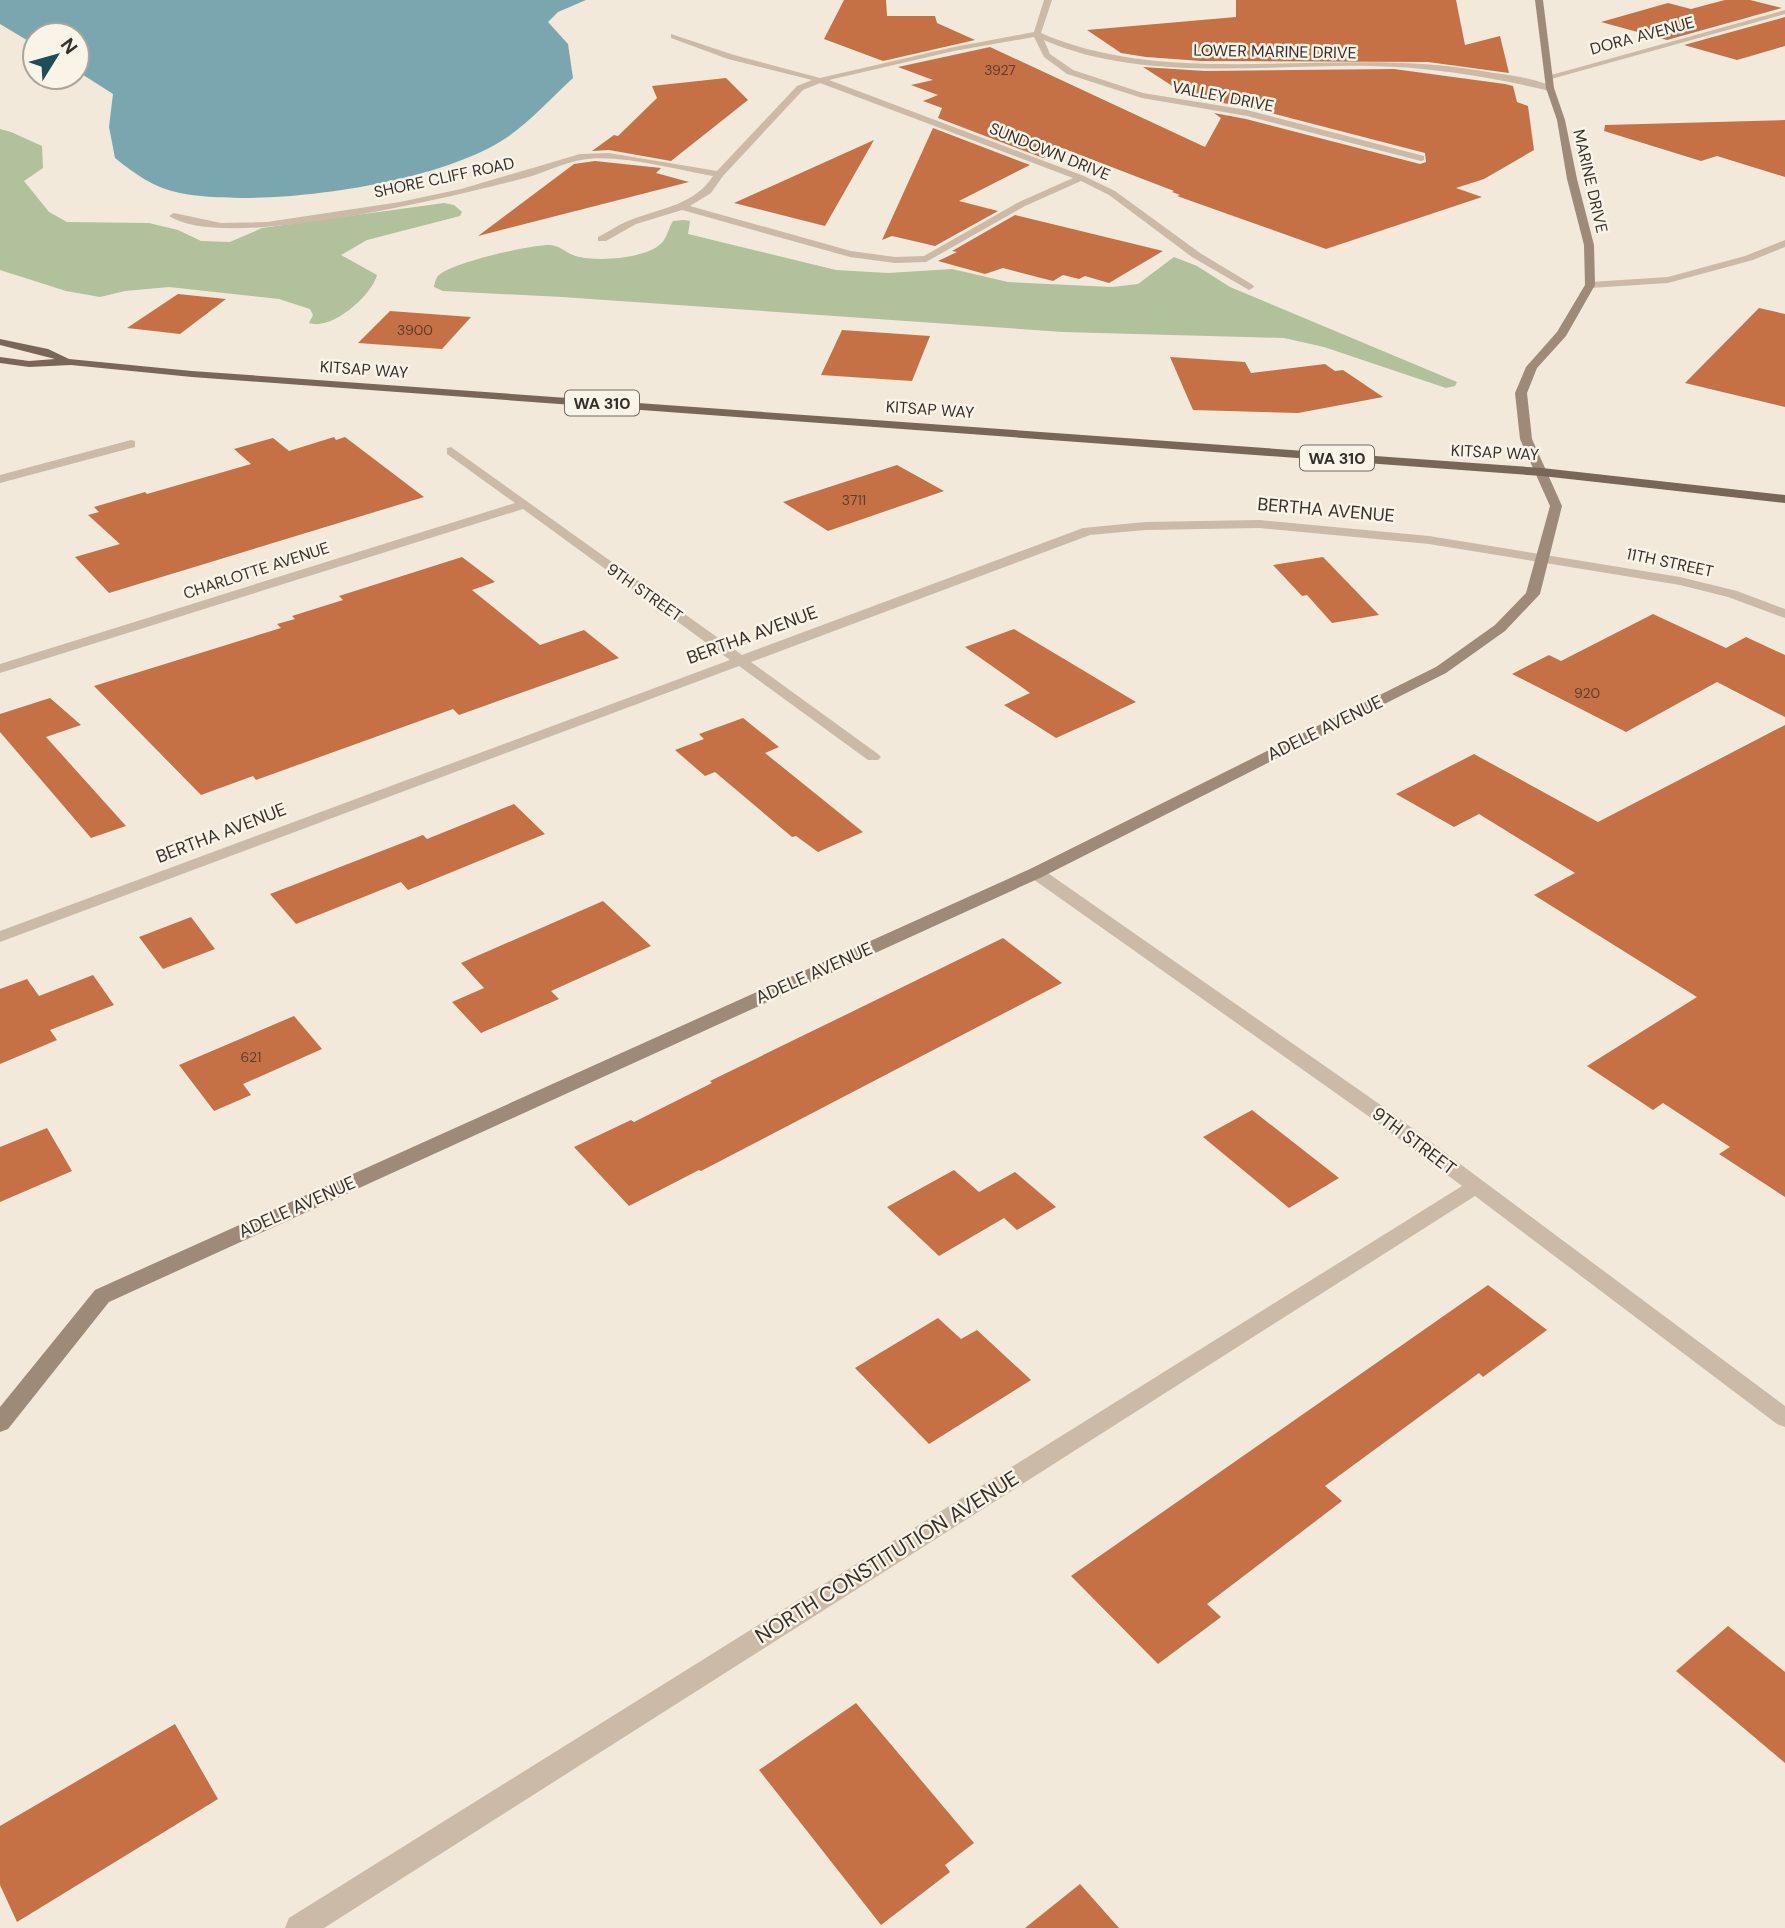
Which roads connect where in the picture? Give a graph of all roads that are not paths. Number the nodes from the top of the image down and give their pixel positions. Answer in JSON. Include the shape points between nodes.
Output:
{"nodes":[{"id":1,"x":1048,"y":0,"type":"edge"},
{"id":2,"x":1539,"y":0,"type":"edge"},
{"id":3,"x":1785,"y":12,"type":"edge"},
{"id":4,"x":1037,"y":34,"type":"junction"},
{"id":5,"x":674,"y":36,"type":"dead end"},
{"id":6,"x":1548,"y":77,"type":"junction"},
{"id":7,"x":820,"y":80,"type":"junction"},
{"id":8,"x":1550,"y":88,"type":"junction"},
{"id":9,"x":1421,"y":158,"type":"dead end"},
{"id":10,"x":719,"y":174,"type":"junction"},
{"id":11,"x":1080,"y":178,"type":"junction"},
{"id":12,"x":682,"y":207,"type":"junction"},
{"id":13,"x":174,"y":216,"type":"dead end"},
{"id":14,"x":602,"y":239,"type":"dead end"},
{"id":15,"x":1785,"y":243,"type":"edge"},
{"id":16,"x":1590,"y":285,"type":"junction"},
{"id":17,"x":1249,"y":288,"type":"dead end"},
{"id":18,"x":0,"y":342,"type":"edge"},
{"id":19,"x":0,"y":360,"type":"edge"},
{"id":20,"x":71,"y":362,"type":"junction"},
{"id":21,"x":131,"y":444,"type":"dead end"},
{"id":22,"x":451,"y":451,"type":"dead end"},
{"id":23,"x":1542,"y":472,"type":"junction"},
{"id":24,"x":0,"y":479,"type":"edge"},
{"id":25,"x":1785,"y":499,"type":"edge"},
{"id":26,"x":522,"y":505,"type":"junction"},
{"id":27,"x":1544,"y":558,"type":"junction"},
{"id":28,"x":1785,"y":614,"type":"edge"},
{"id":29,"x":739,"y":660,"type":"junction"},
{"id":30,"x":0,"y":669,"type":"edge"},
{"id":31,"x":873,"y":757,"type":"dead end"},
{"id":32,"x":1035,"y":873,"type":"junction"},
{"id":33,"x":0,"y":937,"type":"edge"},
{"id":34,"x":1475,"y":1187,"type":"junction"},
{"id":35,"x":1785,"y":1418,"type":"edge"},
{"id":36,"x":0,"y":1423,"type":"edge"},
{"id":37,"x":299,"y":1928,"type":"edge"}],
"edges":[{"from":1,"to":4,"type":"street"},
{"from":2,"to":6,"type":"street","name":"MARINE DRIVE"},
{"from":3,"to":6,"type":"street","name":"DORA AVENUE"},
{"from":4,"to":7,"type":"street","name":"SUNDOWN DRIVE"},
{"from":4,"to":8,"type":"street","name":"LOWER MARINE DRIVE","via":[[1059,45],[1139,62],[1430,66]]},
{"from":4,"to":9,"type":"street","name":"VALLEY DRIVE","via":[[1046,55],[1069,72],[1142,95],[1247,113]]},
{"from":5,"to":7,"type":"street","name":"SUNDOWN DRIVE","via":[[731,57]]},
{"from":6,"to":8,"type":"street","name":"MARINE DRIVE"},
{"from":7,"to":10,"type":"street","via":[[800,88]]},
{"from":7,"to":11,"type":"street","name":"SUNDOWN DRIVE"},
{"from":8,"to":16,"type":"street","name":"MARINE DRIVE","via":[[1588,235]]},
{"from":10,"to":12,"type":"street","via":[[708,191]]},
{"from":10,"to":13,"type":"street","name":"SHORE CLIFF ROAD","via":[[609,156],[580,157],[462,192],[294,221],[221,226]]},
{"from":11,"to":12,"type":"street","via":[[1022,204],[926,259],[850,254]]},
{"from":11,"to":17,"type":"street","name":"SUNDOWN DRIVE","via":[[1112,192]]},
{"from":12,"to":14,"type":"street","via":[[633,222]]},
{"from":15,"to":16,"type":"street","via":[[1668,280]]},
{"from":16,"to":23,"type":"street","via":[[1562,334],[1532,367],[1521,393],[1526,439]]},
{"from":18,"to":20,"type":"main road","name":"KITSAP WAY","number":"WA 310"},
{"from":19,"to":20,"type":"main road","name":"KITSAP WAY","number":"WA 310"},
{"from":20,"to":23,"type":"main road","name":"KITSAP WAY","number":"WA 310"},
{"from":21,"to":24,"type":"street"},
{"from":22,"to":26,"type":"street","name":"9TH STREET"},
{"from":23,"to":25,"type":"main road","name":"KITSAP WAY","number":"WA 310"},
{"from":23,"to":27,"type":"street","name":"ADELE AVENUE","via":[[1556,506]]},
{"from":26,"to":29,"type":"street","name":"9TH STREET"},
{"from":26,"to":30,"type":"street","name":"CHARLOTTE AVENUE"},
{"from":27,"to":28,"type":"street","name":"11TH STREET","via":[[1703,586]]},
{"from":27,"to":29,"type":"street","name":"BERTHA AVENUE","via":[[1393,535],[1254,523],[1132,525],[1088,531]]},
{"from":27,"to":32,"type":"street","name":"ADELE AVENUE","via":[[1533,594],[1500,628],[1441,670]]},
{"from":29,"to":31,"type":"street","name":"9TH STREET"},
{"from":29,"to":33,"type":"street","name":"BERTHA AVENUE"},
{"from":32,"to":34,"type":"street","name":"9TH STREET","via":[[1378,1113]]},
{"from":32,"to":36,"type":"street","name":"ADELE AVENUE","via":[[102,1296]]},
{"from":34,"to":35,"type":"street","name":"9TH STREET"},
{"from":34,"to":37,"type":"street","name":"NORTH CONSTITUTION AVENUE"}]}
